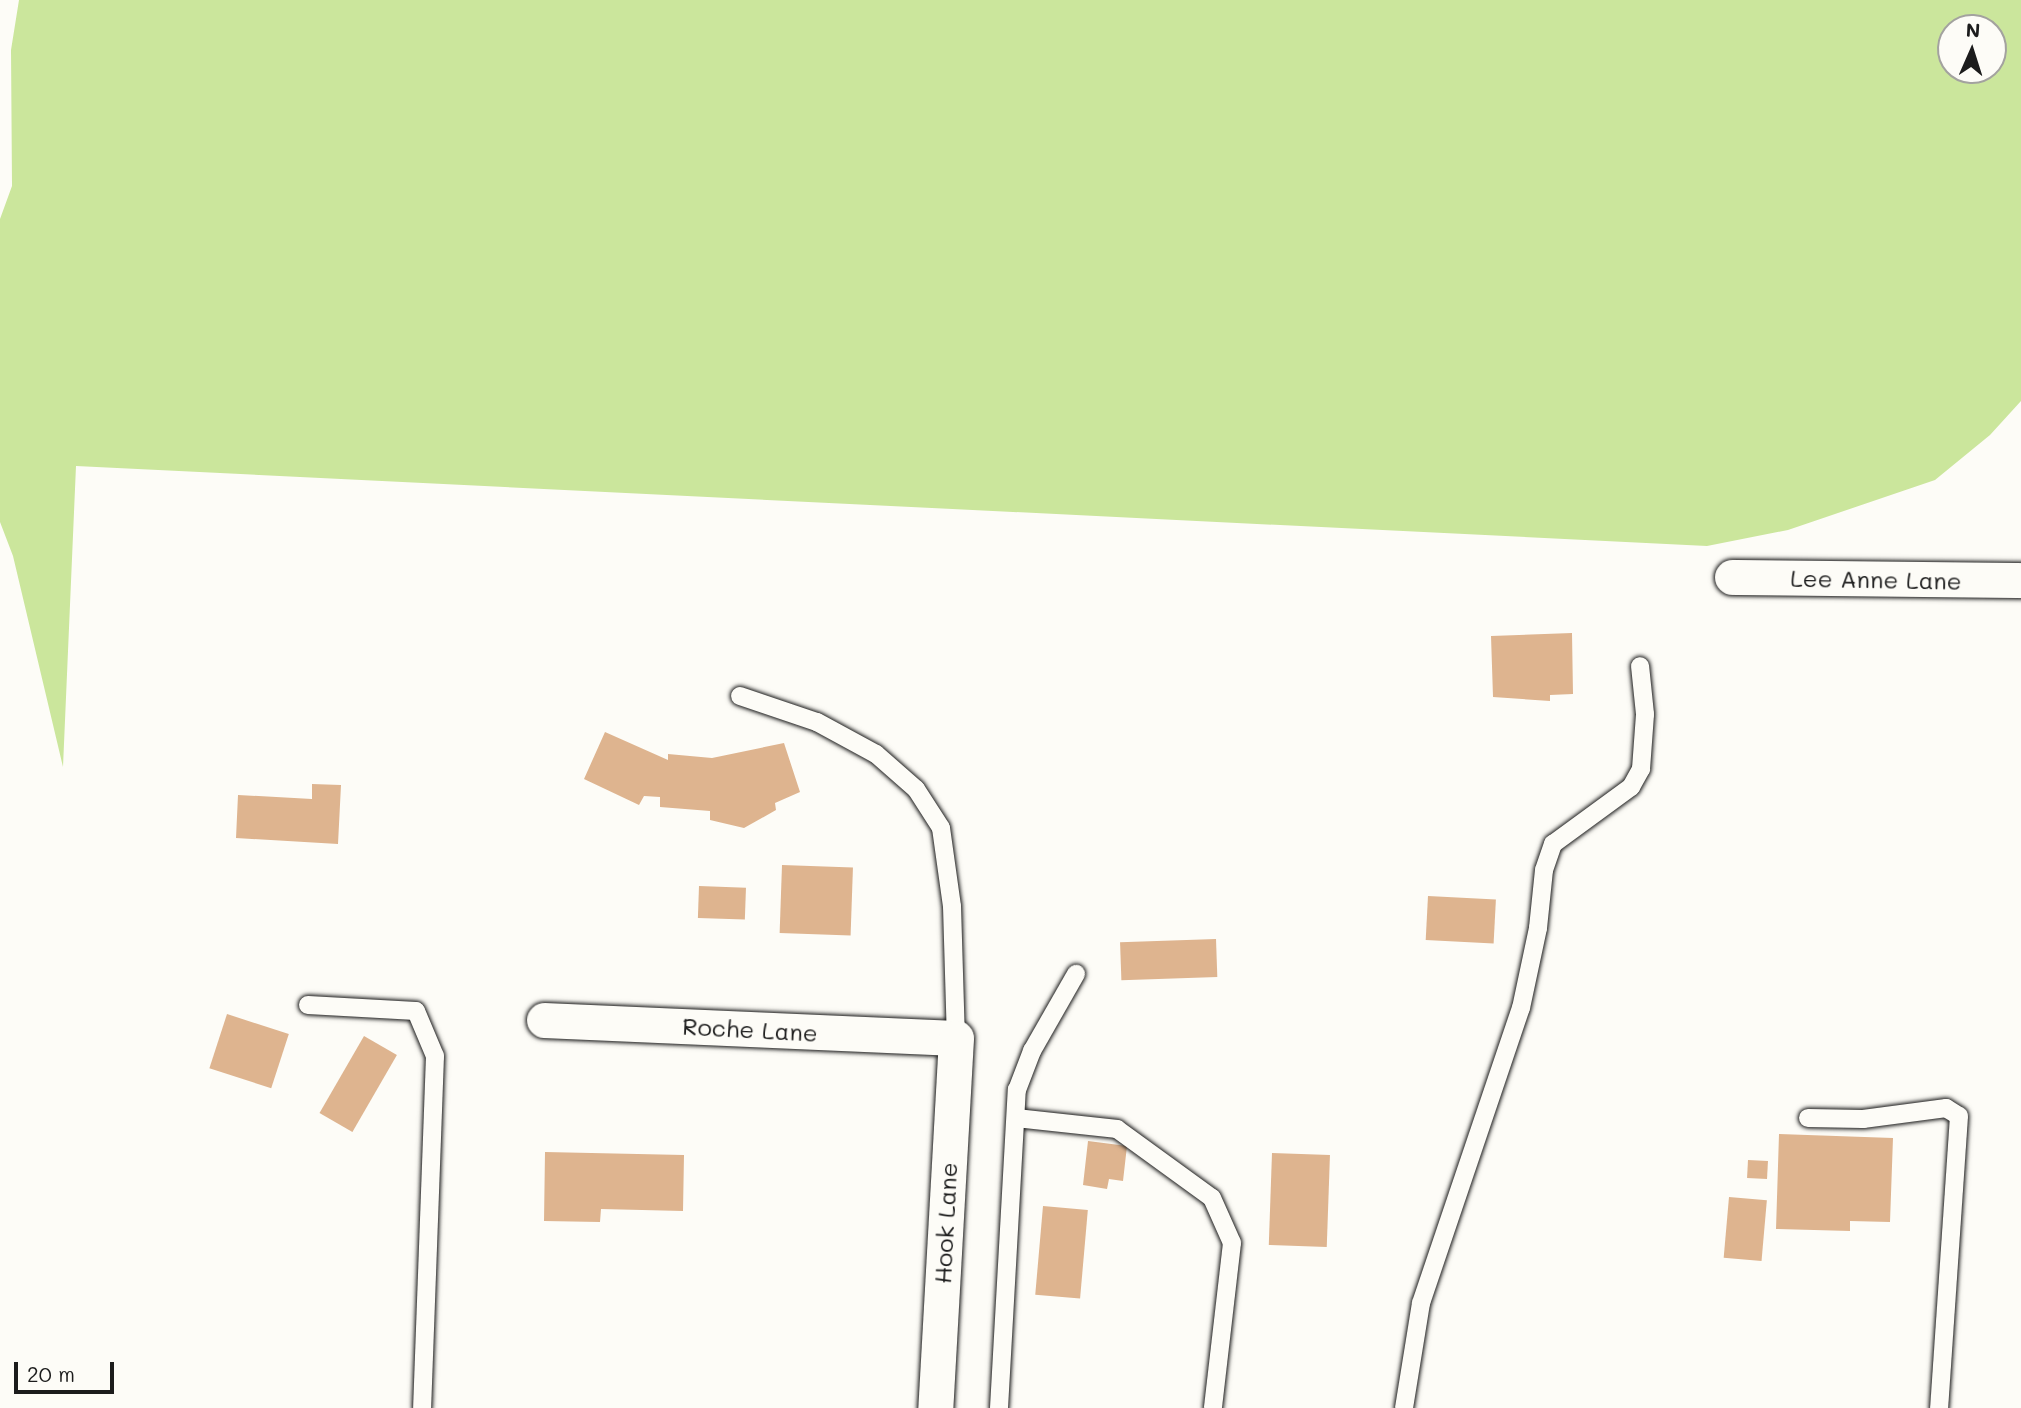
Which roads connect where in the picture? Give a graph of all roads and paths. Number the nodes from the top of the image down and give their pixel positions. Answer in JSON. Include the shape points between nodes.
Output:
{"nodes":[{"id":1,"x":1732,"y":577,"type":"dead end"},
{"id":2,"x":2021,"y":580,"type":"edge"},
{"id":3,"x":1640,"y":666,"type":"dead end"},
{"id":4,"x":740,"y":696,"type":"dead end"},
{"id":5,"x":1076,"y":974,"type":"dead end"},
{"id":6,"x":308,"y":1006,"type":"dead end"},
{"id":7,"x":544,"y":1020,"type":"dead end"},
{"id":8,"x":956,"y":1038,"type":"junction"},
{"id":9,"x":1016,"y":1118,"type":"junction"},
{"id":10,"x":1808,"y":1118,"type":"dead end"},
{"id":11,"x":422,"y":1408,"type":"edge"},
{"id":12,"x":935,"y":1408,"type":"edge"},
{"id":13,"x":999,"y":1408,"type":"edge"},
{"id":14,"x":1213,"y":1408,"type":"edge"},
{"id":15,"x":1404,"y":1408,"type":"edge"},
{"id":16,"x":1939,"y":1408,"type":"edge"}],
"edges":[{"from":1,"to":2,"type":"street","name":"Lee Anne Lane"},
{"from":3,"to":15,"type":"lane","via":[[1645,714],[1640,769],[1631,787],[1553,844],[1544,870],[1538,928],[1521,1008],[1421,1303]]},
{"from":4,"to":8,"type":"lane","via":[[817,722],[876,754],[916,789],[941,828],[952,906]]},
{"from":5,"to":9,"type":"lane","via":[[1032,1051],[1017,1090]]},
{"from":6,"to":11,"type":"lane","via":[[416,1011],[435,1056]]},
{"from":7,"to":8,"type":"street","name":"Roche Lane"},
{"from":8,"to":12,"type":"street","name":"Hook Lane"},
{"from":9,"to":13,"type":"lane"},
{"from":9,"to":14,"type":"lane","via":[[1117,1129],[1212,1198],[1232,1243]]},
{"from":10,"to":16,"type":"lane","via":[[1863,1119],[1946,1108],[1958,1116]]}]}
